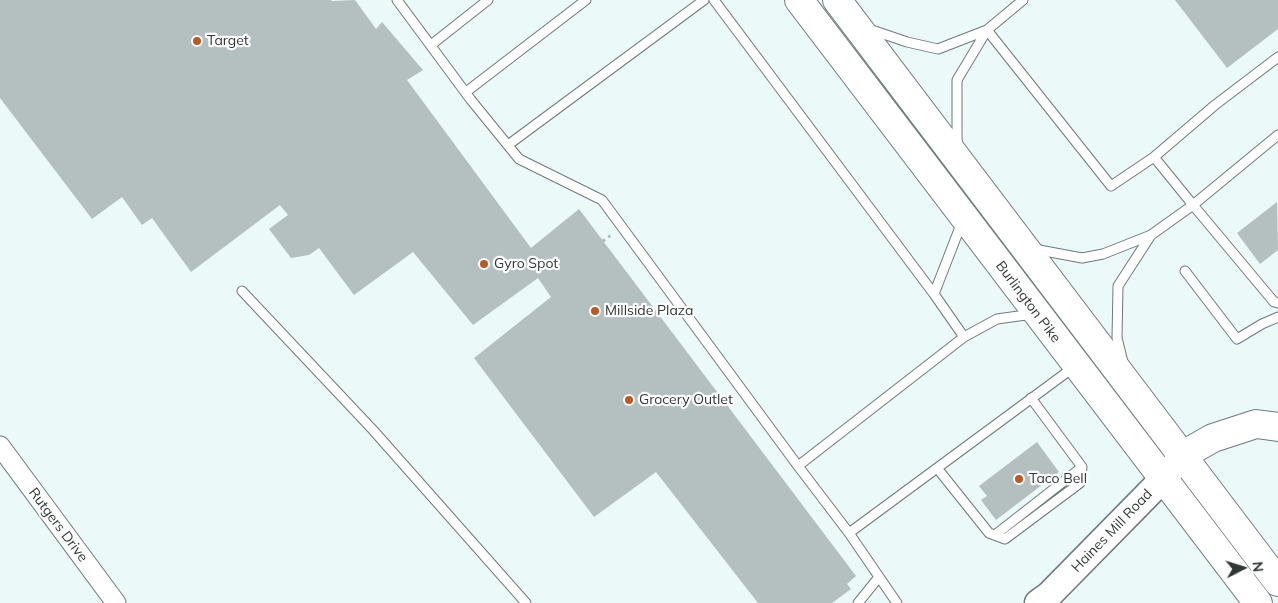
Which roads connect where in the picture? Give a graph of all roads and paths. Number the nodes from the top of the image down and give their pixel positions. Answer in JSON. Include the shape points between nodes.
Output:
{"nodes":[{"id":1,"x":398,"y":0,"type":"edge"},
{"id":2,"x":488,"y":0,"type":"edge"},
{"id":3,"x":586,"y":0,"type":"edge"},
{"id":4,"x":704,"y":0,"type":"edge"},
{"id":5,"x":714,"y":0,"type":"edge"},
{"id":6,"x":799,"y":0,"type":"edge"},
{"id":7,"x":837,"y":0,"type":"edge"},
{"id":8,"x":1022,"y":0,"type":"edge"},
{"id":9,"x":856,"y":25,"type":"junction"},
{"id":10,"x":987,"y":30,"type":"junction"},
{"id":11,"x":430,"y":45,"type":"junction"},
{"id":12,"x":1278,"y":57,"type":"edge"},
{"id":13,"x":466,"y":92,"type":"junction"},
{"id":14,"x":1278,"y":135,"type":"edge"},
{"id":15,"x":508,"y":145,"type":"junction"},
{"id":16,"x":1154,"y":156,"type":"junction"},
{"id":17,"x":960,"y":162,"type":"junction"},
{"id":18,"x":1193,"y":205,"type":"junction"},
{"id":19,"x":964,"y":217,"type":"junction"},
{"id":20,"x":1151,"y":235,"type":"junction"},
{"id":21,"x":1024,"y":247,"type":"junction"},
{"id":22,"x":1185,"y":271,"type":"dead end"},
{"id":23,"x":242,"y":291,"type":"dead end"},
{"id":24,"x":934,"y":294,"type":"junction"},
{"id":25,"x":1278,"y":303,"type":"edge"},
{"id":26,"x":1036,"y":313,"type":"junction"},
{"id":27,"x":1278,"y":317,"type":"edge"},
{"id":28,"x":964,"y":338,"type":"junction"},
{"id":29,"x":1076,"y":365,"type":"junction"},
{"id":30,"x":1130,"y":386,"type":"junction"},
{"id":31,"x":1031,"y":398,"type":"junction"},
{"id":32,"x":1278,"y":427,"type":"edge"},
{"id":33,"x":0,"y":446,"type":"edge"},
{"id":34,"x":1183,"y":455,"type":"junction"},
{"id":35,"x":798,"y":466,"type":"junction"},
{"id":36,"x":937,"y":468,"type":"junction"},
{"id":37,"x":1163,"y":479,"type":"junction"},
{"id":38,"x":849,"y":533,"type":"junction"},
{"id":39,"x":879,"y":577,"type":"junction"},
{"id":40,"x":1278,"y":582,"type":"edge"},
{"id":41,"x":116,"y":603,"type":"edge"},
{"id":42,"x":526,"y":603,"type":"edge"},
{"id":43,"x":858,"y":603,"type":"edge"},
{"id":44,"x":897,"y":603,"type":"edge"},
{"id":45,"x":1038,"y":603,"type":"edge"},
{"id":46,"x":1258,"y":603,"type":"edge"}],
"edges":[{"from":1,"to":11,"type":"lane"},
{"from":2,"to":11,"type":"lane"},
{"from":3,"to":13,"type":"lane"},
{"from":4,"to":15,"type":"lane"},
{"from":5,"to":24,"type":"lane"},
{"from":6,"to":19,"type":"highway","name":"Burlington Pike"},
{"from":7,"to":9,"type":"highway"},
{"from":8,"to":10,"type":"lane"},
{"from":9,"to":10,"type":"lane","via":[[907,42],[938,48]]},
{"from":9,"to":17,"type":"highway"},
{"from":10,"to":16,"type":"lane","via":[[1111,186]]},
{"from":10,"to":17,"type":"lane","via":[[957,80]]},
{"from":11,"to":13,"type":"lane"},
{"from":12,"to":16,"type":"lane"},
{"from":13,"to":15,"type":"lane"},
{"from":14,"to":18,"type":"lane"},
{"from":15,"to":35,"type":"lane","via":[[519,159],[602,200]]},
{"from":16,"to":18,"type":"lane"},
{"from":17,"to":21,"type":"highway"},
{"from":18,"to":20,"type":"lane"},
{"from":18,"to":25,"type":"lane"},
{"from":19,"to":24,"type":"lane"},
{"from":19,"to":26,"type":"highway","name":"Burlington Pike"},
{"from":20,"to":21,"type":"lane","via":[[1103,254],[1082,258]]},
{"from":20,"to":30,"type":"lane","via":[[1118,286],[1116,338]]},
{"from":21,"to":30,"type":"highway"},
{"from":22,"to":27,"type":"lane","via":[[1237,339]]},
{"from":23,"to":42,"type":"lane","via":[[373,430]]},
{"from":24,"to":28,"type":"lane"},
{"from":26,"to":28,"type":"lane","via":[[997,319]]},
{"from":26,"to":29,"type":"highway","name":"Burlington Pike"},
{"from":28,"to":35,"type":"lane"},
{"from":29,"to":31,"type":"lane"},
{"from":29,"to":37,"type":"highway","name":"Burlington Pike"},
{"from":30,"to":34,"type":"highway"},
{"from":31,"to":36,"type":"lane"},
{"from":31,"to":36,"type":"lane","via":[[1082,467],[1080,483],[1005,539],[989,533]]},
{"from":32,"to":34,"type":"highway","via":[[1256,424],[1213,438]]},
{"from":33,"to":41,"type":"street","name":"Rutgers Drive"},
{"from":34,"to":37,"type":"street","name":"Haines Mill Road"},
{"from":34,"to":40,"type":"highway"},
{"from":35,"to":38,"type":"lane"},
{"from":36,"to":38,"type":"lane"},
{"from":37,"to":45,"type":"street","name":"Haines Mill Road","via":[[1050,595]]},
{"from":37,"to":46,"type":"highway","name":"Burlington Pike"},
{"from":38,"to":39,"type":"lane"},
{"from":39,"to":43,"type":"lane"},
{"from":39,"to":44,"type":"lane"}]}
